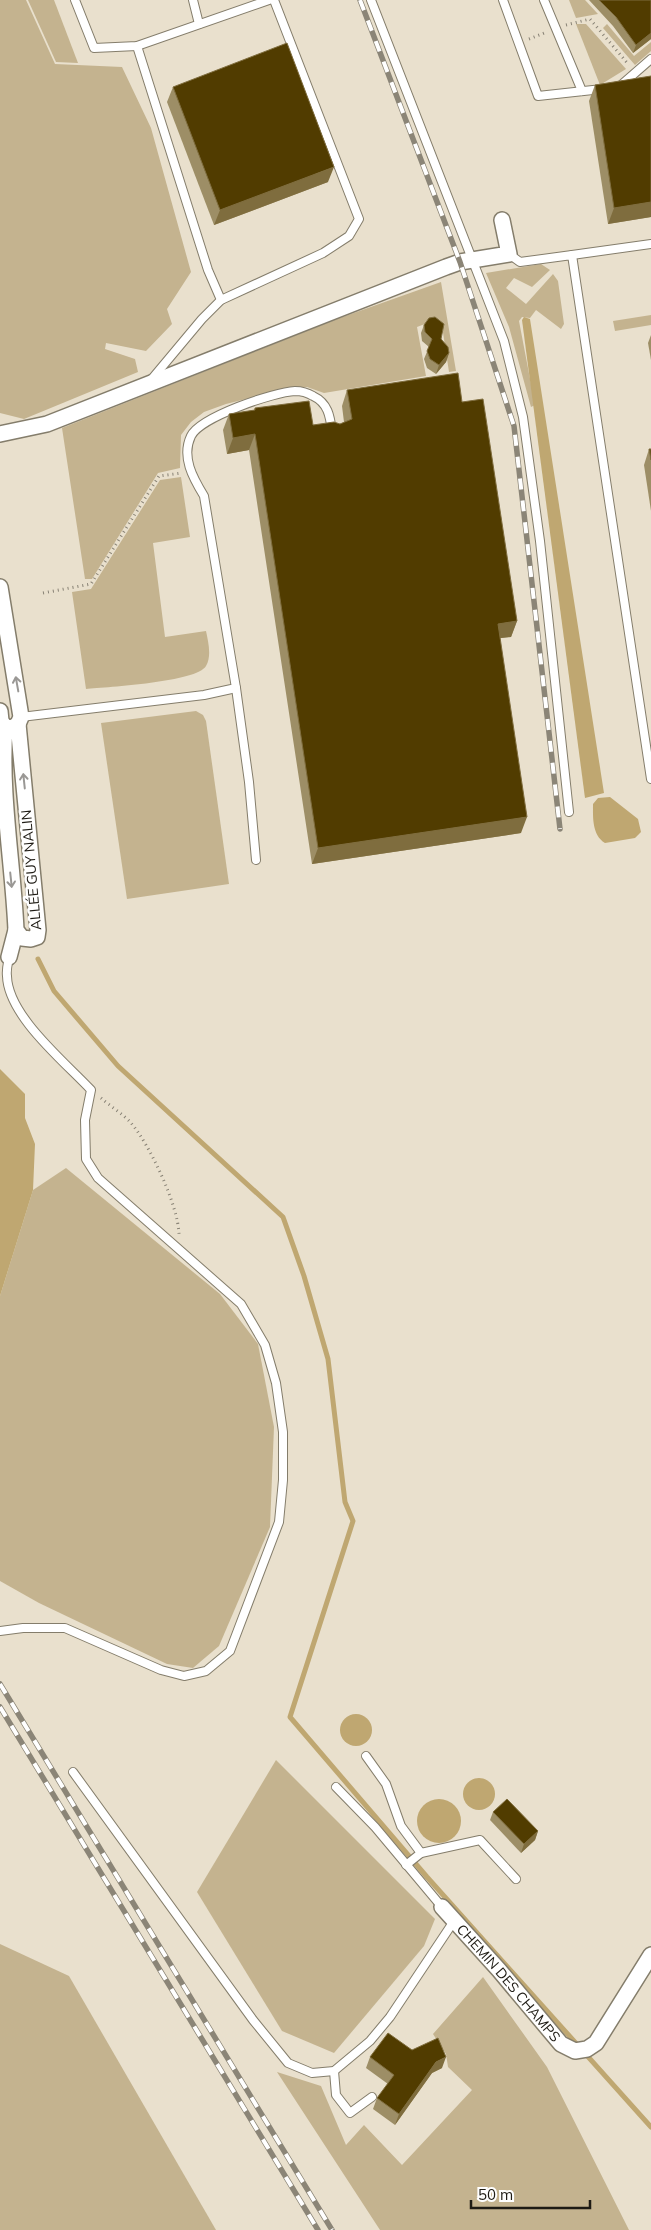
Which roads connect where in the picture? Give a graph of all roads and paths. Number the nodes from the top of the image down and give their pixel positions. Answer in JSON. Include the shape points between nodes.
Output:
{"nodes":[{"id":1,"x":76,"y":0,"type":"edge"},
{"id":2,"x":193,"y":0,"type":"edge"},
{"id":3,"x":269,"y":0,"type":"edge"},
{"id":4,"x":274,"y":0,"type":"edge"},
{"id":5,"x":371,"y":0,"type":"edge"},
{"id":6,"x":503,"y":0,"type":"edge"},
{"id":7,"x":544,"y":0,"type":"edge"},
{"id":8,"x":199,"y":24,"type":"junction"},
{"id":9,"x":556,"y":28,"type":"junction"},
{"id":10,"x":519,"y":43,"type":"junction"},
{"id":11,"x":136,"y":46,"type":"junction"},
{"id":12,"x":651,"y":59,"type":"edge"},
{"id":13,"x":636,"y":73,"type":"junction"},
{"id":14,"x":582,"y":91,"type":"junction"},
{"id":15,"x":502,"y":220,"type":"dead end"},
{"id":16,"x":651,"y":244,"type":"edge"},
{"id":17,"x":509,"y":254,"type":"junction"},
{"id":18,"x":572,"y":255,"type":"junction"},
{"id":19,"x":472,"y":260,"type":"junction"},
{"id":20,"x":221,"y":300,"type":"junction"},
{"id":21,"x":148,"y":384,"type":"junction"},
{"id":22,"x":0,"y":434,"type":"edge"},
{"id":23,"x":333,"y":434,"type":"edge"},
{"id":24,"x":189,"y":472,"type":"junction"},
{"id":25,"x":0,"y":587,"type":"edge"},
{"id":26,"x":43,"y":593,"type":"dead end"},
{"id":27,"x":236,"y":688,"type":"junction"},
{"id":28,"x":0,"y":711,"type":"edge"},
{"id":29,"x":15,"y":723,"type":"junction"},
{"id":30,"x":651,"y":779,"type":"edge"},
{"id":31,"x":568,"y":812,"type":"dead end"},
{"id":32,"x":256,"y":860,"type":"dead end"},
{"id":33,"x":16,"y":930,"type":"junction"},
{"id":34,"x":9,"y":957,"type":"joint"},
{"id":35,"x":91,"y":1090,"type":"junction"},
{"id":36,"x":179,"y":1250,"type":"junction"},
{"id":37,"x":0,"y":1631,"type":"edge"},
{"id":38,"x":366,"y":1756,"type":"dead end"},
{"id":39,"x":73,"y":1772,"type":"dead end"},
{"id":40,"x":336,"y":1787,"type":"dead end"},
{"id":41,"x":421,"y":1853,"type":"junction"},
{"id":42,"x":406,"y":1865,"type":"junction"},
{"id":43,"x":516,"y":1879,"type":"dead end"},
{"id":44,"x":442,"y":1907,"type":"joint"},
{"id":45,"x":454,"y":1921,"type":"junction"},
{"id":46,"x":651,"y":1955,"type":"edge"},
{"id":47,"x":334,"y":2071,"type":"junction"},
{"id":48,"x":372,"y":2097,"type":"dead end"}],
"edges":[{"from":1,"to":11,"type":"lane","via":[[94,48]]},
{"from":2,"to":8,"type":"lane"},
{"from":3,"to":8,"type":"lane"},
{"from":4,"to":20,"type":"lane","via":[[359,219],[349,236],[323,252]]},
{"from":5,"to":19,"type":"lane"},
{"from":6,"to":10,"type":"lane"},
{"from":7,"to":9,"type":"lane"},
{"from":8,"to":11,"type":"lane"},
{"from":9,"to":10,"type":"path"},
{"from":9,"to":13,"type":"path","via":[[590,20]]},
{"from":9,"to":14,"type":"lane"},
{"from":10,"to":14,"type":"lane","via":[[538,96]]},
{"from":11,"to":20,"type":"lane","via":[[208,270]]},
{"from":12,"to":13,"type":"lane"},
{"from":13,"to":14,"type":"lane","via":[[619,87]]},
{"from":15,"to":17,"type":"street"},
{"from":16,"to":18,"type":"lane"},
{"from":17,"to":18,"type":"lane","via":[[520,262]]},
{"from":17,"to":19,"type":"street"},
{"from":18,"to":30,"type":"lane"},
{"from":19,"to":21,"type":"street","via":[[446,267]]},
{"from":19,"to":31,"type":"lane","via":[[504,341],[523,417],[540,542]]},
{"from":20,"to":21,"type":"lane"},
{"from":21,"to":22,"type":"street","via":[[47,424]]},
{"from":23,"to":24,"type":"lane","via":[[330,414],[315,396],[304,392],[286,393],[204,422],[190,438]]},
{"from":24,"to":26,"type":"path","via":[[159,476],[91,584]]},
{"from":24,"to":27,"type":"lane","via":[[204,496]]},
{"from":29,"to":25,"type":"street","name":"ALLÉE GUY NALIN","one_way":true},
{"from":27,"to":29,"type":"lane"},
{"from":27,"to":32,"type":"lane"},
{"from":28,"to":29,"type":"street","name":"ALLÉE GUY NALIN","via":[[1,721]]},
{"from":29,"to":33,"type":"street","name":"ALLÉE GUY NALIN","one_way":true,"via":[[2,748]]},
{"from":33,"to":29,"type":"street","name":"ALLÉE GUY NALIN","one_way":true,"via":[[22,938],[37,937]]},
{"from":33,"to":34,"type":"street"},
{"from":34,"to":35,"type":"lane","via":[[7,977],[13,998],[27,1023]]},
{"from":35,"to":36,"type":"path","via":[[131,1123],[147,1150],[168,1189],[176,1213]]},
{"from":35,"to":36,"type":"lane","via":[[85,1120],[86,1159],[98,1178]]},
{"from":36,"to":37,"type":"lane","via":[[241,1304],[265,1345],[276,1383],[283,1432],[279,1522],[230,1651],[206,1671],[184,1676],[161,1670],[65,1628]]},
{"from":38,"to":41,"type":"lane","via":[[386,1784],[402,1826]]},
{"from":39,"to":47,"type":"lane","via":[[253,2020],[288,2062],[312,2073]]},
{"from":40,"to":42,"type":"lane"},
{"from":41,"to":42,"type":"lane"},
{"from":41,"to":43,"type":"lane","via":[[480,1840]]},
{"from":42,"to":44,"type":"lane"},
{"from":44,"to":45,"type":"street","name":"CHEMIN DES CHAMPS"},
{"from":45,"to":46,"type":"street","name":"CHEMIN DES CHAMPS","via":[[561,2044],[575,2051],[596,2043]]},
{"from":45,"to":47,"type":"lane","via":[[390,2017],[370,2041]]},
{"from":47,"to":48,"type":"lane","via":[[336,2095],[350,2113]]}]}
